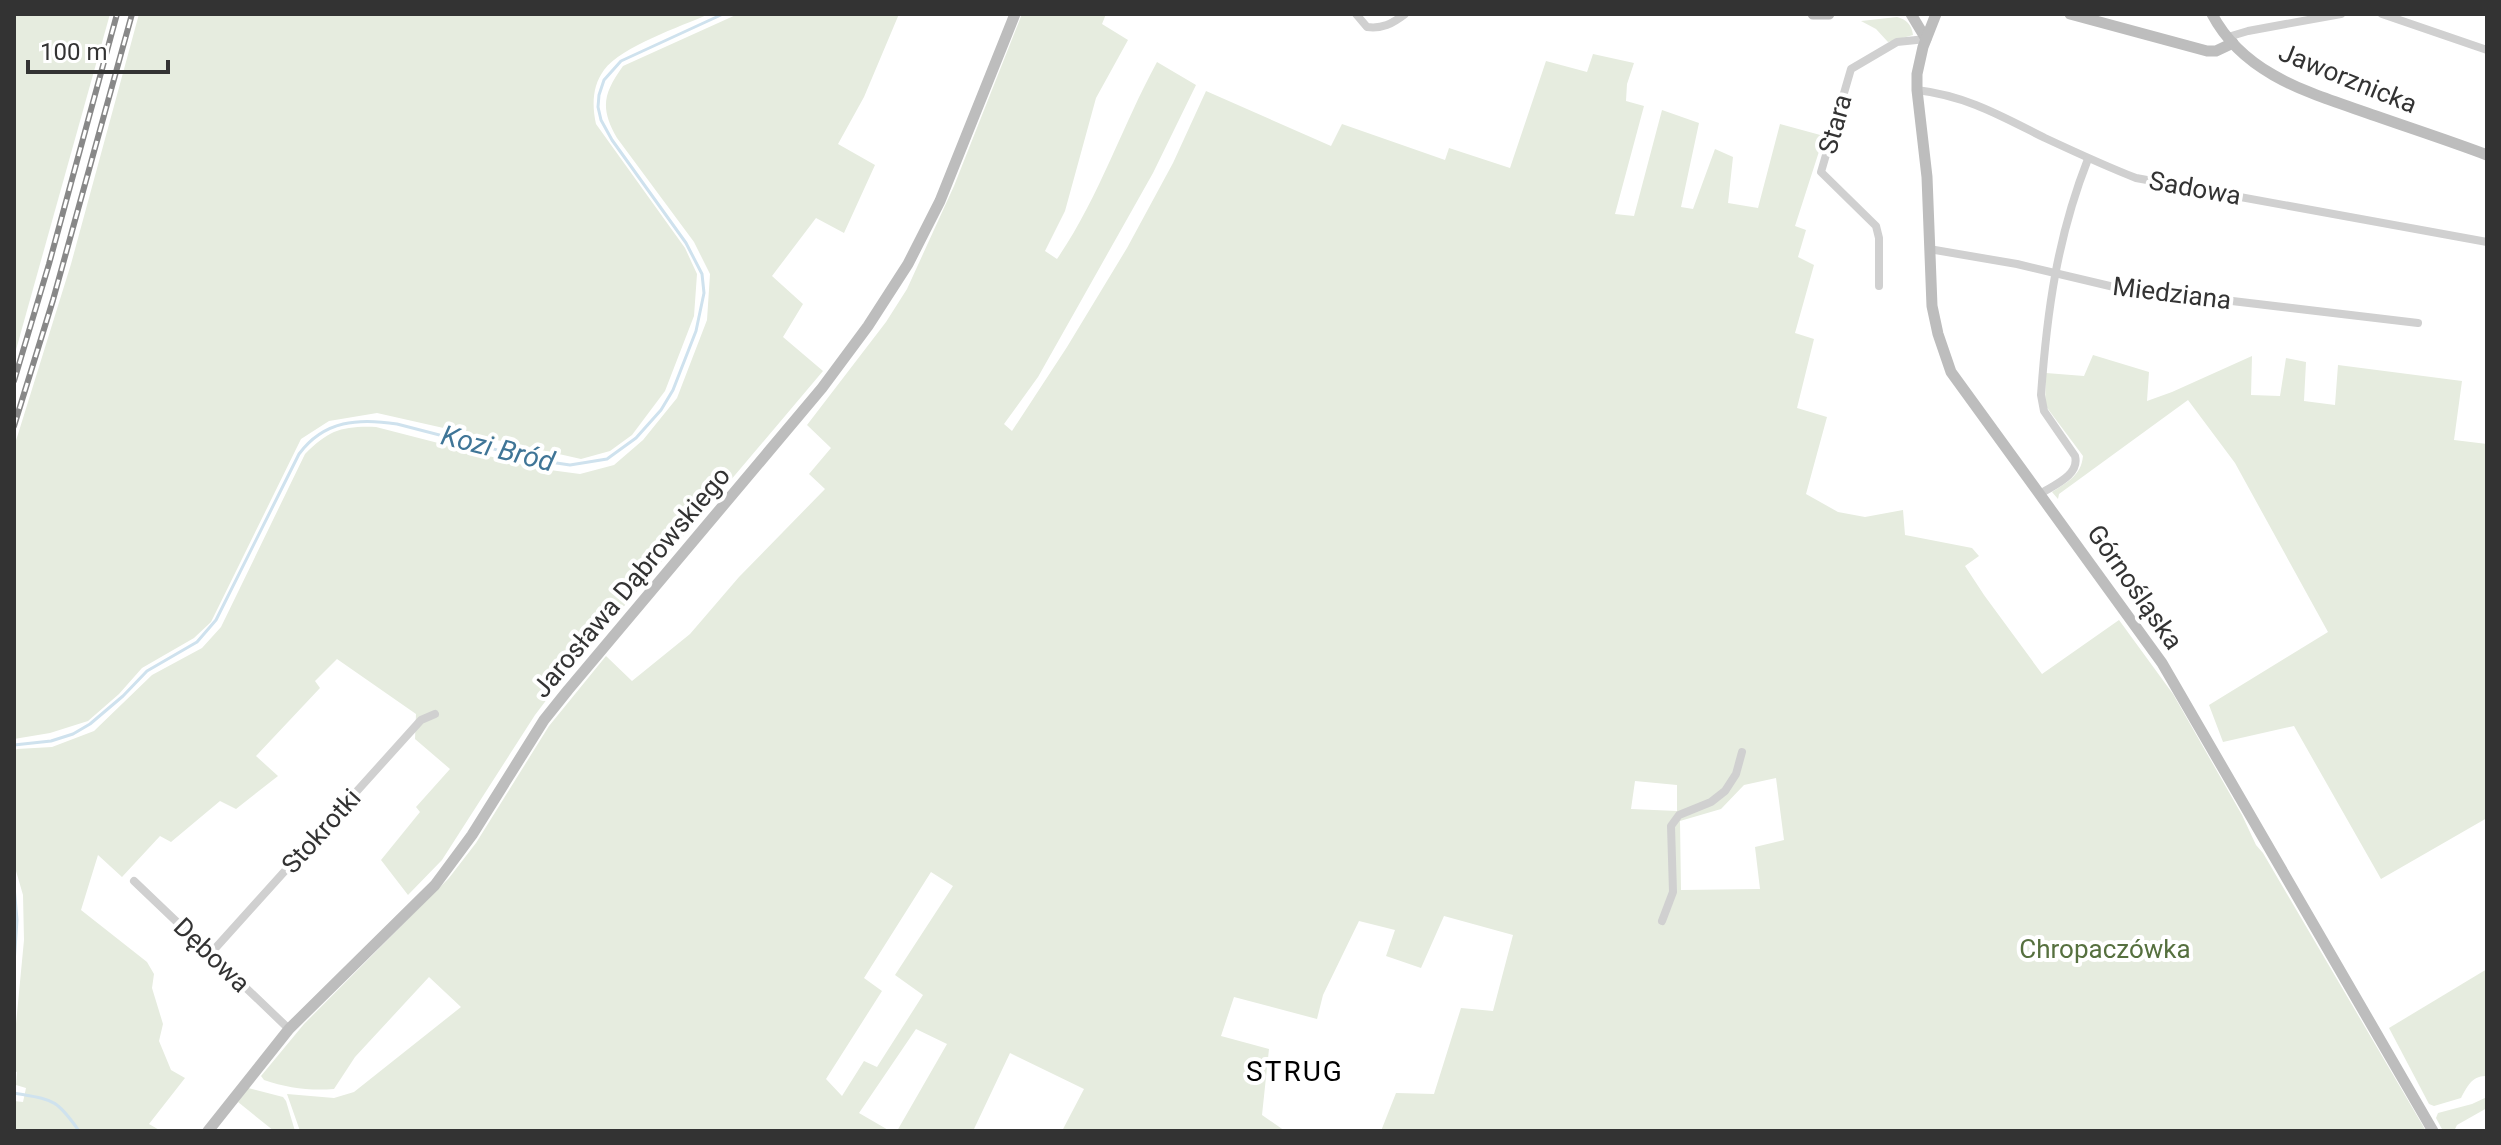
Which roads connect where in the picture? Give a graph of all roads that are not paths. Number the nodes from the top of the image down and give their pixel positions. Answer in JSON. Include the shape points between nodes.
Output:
{"nodes":[{"id":1,"x":1015,"y":14,"type":"edge"},
{"id":2,"x":1356,"y":14,"type":"edge"},
{"id":3,"x":1405,"y":14,"type":"edge"},
{"id":4,"x":1813,"y":14,"type":"edge"},
{"id":5,"x":1829,"y":14,"type":"edge"},
{"id":6,"x":1911,"y":14,"type":"edge"},
{"id":7,"x":1936,"y":14,"type":"edge"},
{"id":8,"x":2070,"y":14,"type":"edge"},
{"id":9,"x":2212,"y":14,"type":"edge"},
{"id":10,"x":2341,"y":14,"type":"edge"},
{"id":11,"x":2382,"y":14,"type":"edge"},
{"id":12,"x":2330,"y":15,"type":"edge"},
{"id":13,"x":1926,"y":39,"type":"junction"},
{"id":14,"x":2230,"y":40,"type":"junction"},
{"id":15,"x":2487,"y":50,"type":"edge"},
{"id":16,"x":1917,"y":90,"type":"junction"},
{"id":17,"x":2487,"y":155,"type":"edge"},
{"id":18,"x":2088,"y":159,"type":"junction"},
{"id":19,"x":2487,"y":242,"type":"edge"},
{"id":20,"x":1929,"y":249,"type":"junction"},
{"id":21,"x":2054,"y":274,"type":"junction"},
{"id":22,"x":1879,"y":286,"type":"dead end"},
{"id":23,"x":2418,"y":323,"type":"dead end"},
{"id":24,"x":2040,"y":494,"type":"junction"},
{"id":25,"x":435,"y":714,"type":"dead end"},
{"id":26,"x":1742,"y":752,"type":"dead end"},
{"id":27,"x":134,"y":881,"type":"dead end"},
{"id":28,"x":1662,"y":921,"type":"dead end"},
{"id":29,"x":211,"y":953,"type":"junction"},
{"id":30,"x":289,"y":1029,"type":"junction"},
{"id":31,"x":208,"y":1131,"type":"edge"},
{"id":32,"x":2433,"y":1131,"type":"edge"}],
"edges":[{"from":1,"to":30,"type":"street","name":"Jarosława Dąbrowskiego","via":[[920,243],[846,357],[544,720],[435,885]]},
{"from":2,"to":3,"type":"street","via":[[1367,27],[1377,28]]},
{"from":4,"to":5,"type":"street"},
{"from":6,"to":13,"type":"street"},
{"from":7,"to":13,"type":"street","name":"Górnośląska"},
{"from":8,"to":14,"type":"street","via":[[2207,51]]},
{"from":9,"to":14,"type":"street","name":"Jaworznicka"},
{"from":10,"to":12,"type":"street"},
{"from":11,"to":15,"type":"street"},
{"from":12,"to":14,"type":"street","via":[[2248,31]]},
{"from":13,"to":16,"type":"street","name":"Górnośląska"},
{"from":13,"to":22,"type":"street","name":"Stara","via":[[1897,42],[1851,69],[1821,172],[1876,226]]},
{"from":14,"to":17,"type":"street","name":"Jaworznicka","via":[[2260,67],[2293,86]]},
{"from":16,"to":18,"type":"street","name":"Sadowa","via":[[1966,100]]},
{"from":16,"to":20,"type":"street","name":"Górnośląska"},
{"from":18,"to":19,"type":"street","name":"Sadowa","via":[[2136,178]]},
{"from":18,"to":21,"type":"street","via":[[2072,199]]},
{"from":20,"to":21,"type":"street","name":"Miedziana"},
{"from":20,"to":24,"type":"street","name":"Górnośląska","via":[[1932,306],[1951,372]]},
{"from":21,"to":23,"type":"street","name":"Miedziana","via":[[2114,287]]},
{"from":21,"to":24,"type":"street","via":[[2041,404],[2077,464]]},
{"from":24,"to":32,"type":"street","name":"Górnośląska","via":[[2162,663]]},
{"from":25,"to":29,"type":"street","name":"Stokrotki","via":[[421,720]]},
{"from":26,"to":28,"type":"street","via":[[1725,791],[1679,815],[1671,826],[1673,892]]},
{"from":27,"to":29,"type":"street","name":"Dębowa"},
{"from":29,"to":30,"type":"street","name":"Dębowa"},
{"from":30,"to":31,"type":"street","name":"Jarosława Dąbrowskiego"}]}
